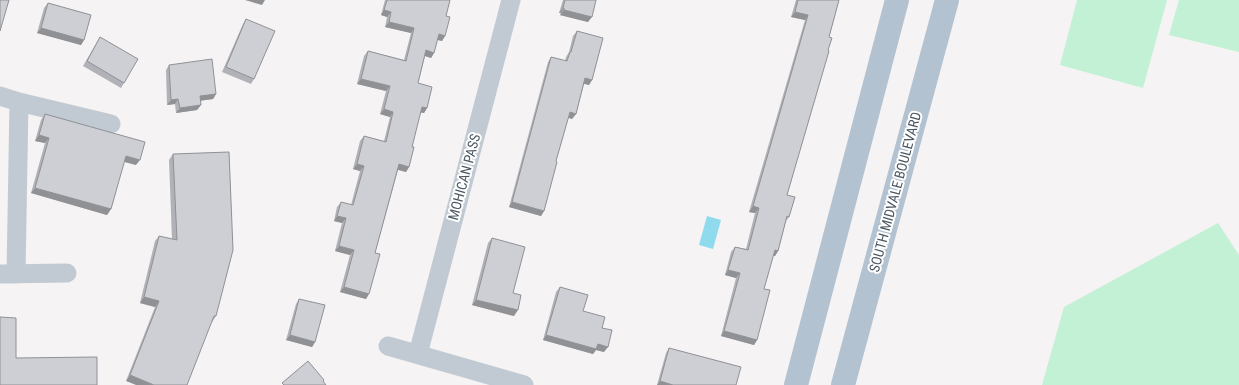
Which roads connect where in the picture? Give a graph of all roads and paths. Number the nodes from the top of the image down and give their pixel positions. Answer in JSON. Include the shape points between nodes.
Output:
{"nodes":[{"id":1,"x":511,"y":0,"type":"edge"},
{"id":2,"x":897,"y":0,"type":"edge"},
{"id":3,"x":947,"y":0,"type":"edge"},
{"id":4,"x":0,"y":96,"type":"edge"},
{"id":5,"x":19,"y":102,"type":"junction"},
{"id":6,"x":111,"y":124,"type":"dead end"},
{"id":7,"x":67,"y":273,"type":"dead end"},
{"id":8,"x":8,"y":274,"type":"edge"},
{"id":9,"x":388,"y":346,"type":"dead end"},
{"id":10,"x":418,"y":354,"type":"junction"},
{"id":11,"x":524,"y":385,"type":"edge"},
{"id":12,"x":796,"y":385,"type":"edge"},
{"id":13,"x":843,"y":385,"type":"edge"}],
"edges":[{"from":1,"to":10,"type":"street","name":"MOHICAN PASS"},
{"from":2,"to":12,"type":"main road"},
{"from":3,"to":13,"type":"main road","name":"SOUTH MIDVALE BOULEVARD"},
{"from":4,"to":5,"type":"street"},
{"from":5,"to":6,"type":"street"},
{"from":5,"to":8,"type":"street"},
{"from":7,"to":8,"type":"street"},
{"from":9,"to":10,"type":"street"},
{"from":10,"to":11,"type":"street"}]}
